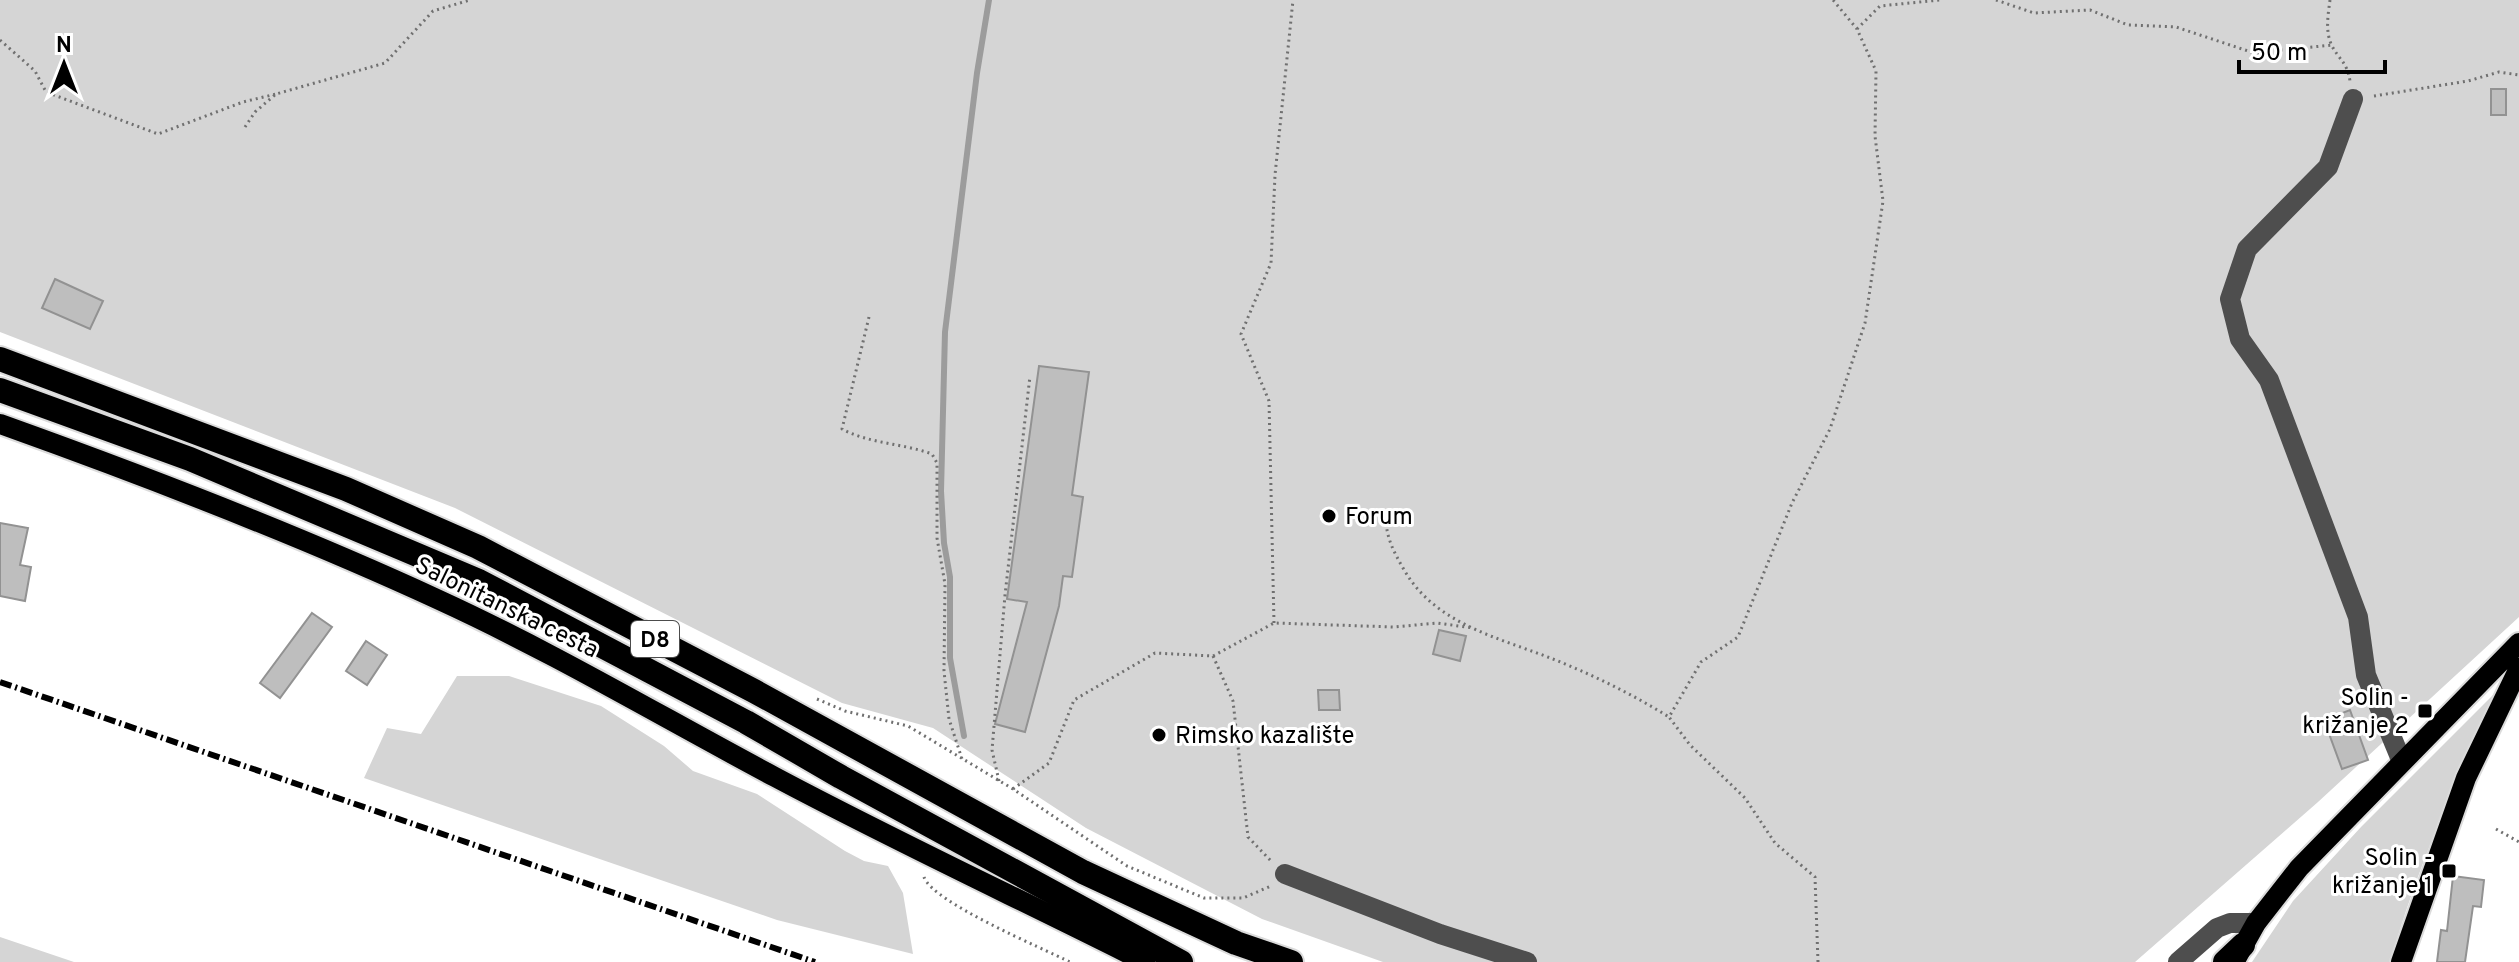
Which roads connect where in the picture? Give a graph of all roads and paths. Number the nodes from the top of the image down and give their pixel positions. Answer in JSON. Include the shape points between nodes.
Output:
{"nodes":[{"id":1,"x":470,"y":0,"type":"edge"},
{"id":2,"x":1293,"y":0,"type":"edge"},
{"id":3,"x":1833,"y":0,"type":"edge"},
{"id":4,"x":1940,"y":0,"type":"edge"},
{"id":5,"x":1996,"y":0,"type":"edge"},
{"id":6,"x":2330,"y":0,"type":"edge"},
{"id":7,"x":1857,"y":29,"type":"junction"},
{"id":8,"x":0,"y":40,"type":"edge"},
{"id":9,"x":2332,"y":45,"type":"junction"},
{"id":10,"x":2519,"y":75,"type":"edge"},
{"id":11,"x":276,"y":94,"type":"junction"},
{"id":12,"x":2353,"y":99,"type":"junction"},
{"id":13,"x":245,"y":127,"type":"dead end"},
{"id":14,"x":869,"y":317,"type":"dead end"},
{"id":15,"x":0,"y":359,"type":"edge"},
{"id":16,"x":1030,"y":376,"type":"dead end"},
{"id":17,"x":0,"y":390,"type":"edge"},
{"id":18,"x":0,"y":424,"type":"edge"},
{"id":19,"x":1386,"y":523,"type":"dead end"},
{"id":20,"x":1274,"y":623,"type":"junction"},
{"id":21,"x":1473,"y":628,"type":"junction"},
{"id":22,"x":2519,"y":643,"type":"edge"},
{"id":23,"x":1213,"y":656,"type":"junction"},
{"id":24,"x":2519,"y":668,"type":"edge"},
{"id":25,"x":1669,"y":717,"type":"junction"},
{"id":26,"x":962,"y":759,"type":"dead end"},
{"id":27,"x":2402,"y":762,"type":"junction"},
{"id":28,"x":999,"y":781,"type":"dead end"},
{"id":29,"x":1013,"y":789,"type":"dead end"},
{"id":30,"x":2496,"y":829,"type":"dead end"},
{"id":31,"x":2519,"y":842,"type":"edge"},
{"id":32,"x":915,"y":850,"type":"junction"},
{"id":33,"x":1285,"y":874,"type":"joint"},
{"id":34,"x":2256,"y":923,"type":"junction"},
{"id":35,"x":2239,"y":953,"type":"edge"},
{"id":36,"x":1070,"y":962,"type":"edge"},
{"id":37,"x":1145,"y":962,"type":"edge"},
{"id":38,"x":1181,"y":962,"type":"edge"},
{"id":39,"x":1291,"y":962,"type":"edge"},
{"id":40,"x":1527,"y":962,"type":"edge"},
{"id":41,"x":1818,"y":962,"type":"edge"},
{"id":42,"x":2178,"y":962,"type":"edge"},
{"id":43,"x":2225,"y":962,"type":"edge"},
{"id":44,"x":2401,"y":962,"type":"edge"}],
"edges":[{"from":1,"to":11,"type":"path","via":[[433,11],[385,63]]},
{"from":2,"to":20,"type":"path","via":[[1271,263],[1241,334],[1269,401]]},
{"from":3,"to":7,"type":"path"},
{"from":4,"to":7,"type":"path","via":[[1880,6]]},
{"from":5,"to":9,"type":"path","via":[[2034,13],[2090,10],[2128,25],[2176,27],[2254,53]]},
{"from":6,"to":9,"type":"path"},
{"from":7,"to":25,"type":"path","via":[[1876,71],[1875,136],[1883,201],[1865,323],[1830,429],[1792,503],[1738,637],[1701,662]]},
{"from":8,"to":11,"type":"path","via":[[35,71],[46,92],[158,134]]},
{"from":9,"to":12,"type":"path","via":[[2347,65]]},
{"from":10,"to":12,"type":"path","via":[[2499,72]]},
{"from":11,"to":13,"type":"path"},
{"from":12,"to":27,"type":"lane","via":[[2328,167],[2247,249],[2230,299],[2240,339],[2269,380],[2358,617],[2366,675]]},
{"from":14,"to":26,"type":"path","via":[[842,429],[857,437],[913,447],[932,454],[937,463],[944,671],[949,719]]},
{"from":15,"to":39,"type":"highway","number":"D8","via":[[346,489],[478,547],[1083,872],[1236,943]]},
{"from":16,"to":28,"type":"path","via":[[992,750]]},
{"from":17,"to":38,"type":"highway","number":"D8","via":[[190,459],[479,581]]},
{"from":18,"to":32,"type":"main road","name":"Salonitanska cesta","via":[[161,482],[439,600],[633,697]]},
{"from":19,"to":21,"type":"path","via":[[1388,542],[1411,583],[1433,607]]},
{"from":20,"to":21,"type":"path","via":[[1437,623]]},
{"from":20,"to":23,"type":"path"},
{"from":21,"to":25,"type":"path","via":[[1628,692]]},
{"from":22,"to":27,"type":"main road"},
{"from":23,"to":29,"type":"path","via":[[1155,653],[1074,700],[1049,763]]},
{"from":23,"to":33,"type":"path","via":[[1233,701],[1248,837]]},
{"from":24,"to":44,"type":"main road","via":[[2466,778]]},
{"from":25,"to":41,"type":"path","via":[[1745,798],[1775,843],[1815,877]]},
{"from":27,"to":34,"type":"main road","via":[[2299,868]]},
{"from":30,"to":31,"type":"path"},
{"from":32,"to":36,"type":"path","via":[[927,885],[956,906]]},
{"from":32,"to":37,"type":"main road","name":"Salonitanska cesta"},
{"from":33,"to":40,"type":"lane"},
{"from":34,"to":35,"type":"main road"},
{"from":34,"to":42,"type":"lane","via":[[2217,928]]},
{"from":35,"to":43,"type":"highway"}]}
